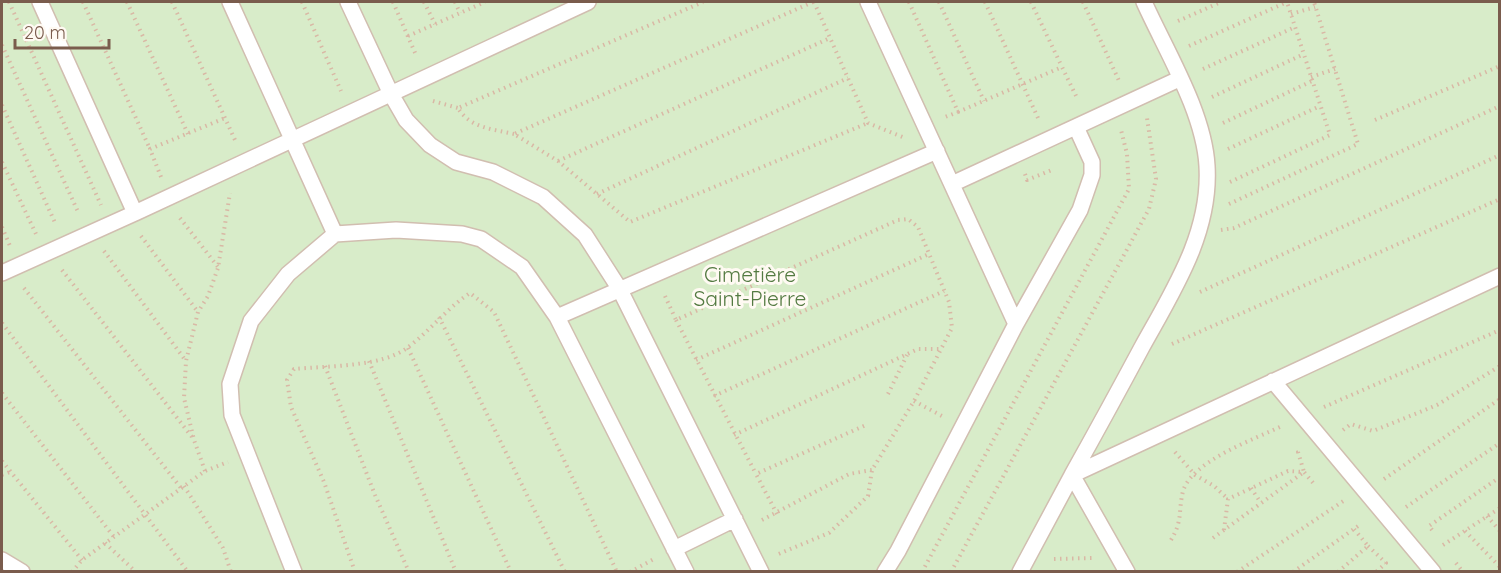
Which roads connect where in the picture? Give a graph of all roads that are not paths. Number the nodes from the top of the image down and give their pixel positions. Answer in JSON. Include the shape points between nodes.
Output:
{"nodes":[{"id":1,"x":40,"y":2,"type":"edge"},
{"id":2,"x":230,"y":2,"type":"edge"},
{"id":3,"x":348,"y":2,"type":"edge"},
{"id":4,"x":588,"y":2,"type":"edge"},
{"id":5,"x":868,"y":2,"type":"edge"},
{"id":6,"x":1144,"y":2,"type":"edge"},
{"id":7,"x":1179,"y":79,"type":"junction"},
{"id":8,"x":391,"y":94,"type":"junction"},
{"id":9,"x":1082,"y":124,"type":"junction"},
{"id":10,"x":293,"y":140,"type":"junction"},
{"id":11,"x":937,"y":151,"type":"junction"},
{"id":12,"x":952,"y":184,"type":"junction"},
{"id":13,"x":135,"y":213,"type":"junction"},
{"id":14,"x":335,"y":234,"type":"junction"},
{"id":15,"x":2,"y":273,"type":"edge"},
{"id":16,"x":1500,"y":276,"type":"edge"},
{"id":17,"x":619,"y":288,"type":"junction"},
{"id":18,"x":558,"y":317,"type":"junction"},
{"id":19,"x":1016,"y":324,"type":"junction"},
{"id":20,"x":1273,"y":381,"type":"junction"},
{"id":21,"x":1072,"y":475,"type":"junction"},
{"id":22,"x":737,"y":524,"type":"junction"},
{"id":23,"x":674,"y":549,"type":"junction"},
{"id":24,"x":2,"y":560,"type":"edge"},
{"id":25,"x":1023,"y":566,"type":"edge"},
{"id":26,"x":759,"y":567,"type":"edge"},
{"id":27,"x":22,"y":572,"type":"edge"},
{"id":28,"x":294,"y":572,"type":"edge"},
{"id":29,"x":686,"y":572,"type":"edge"},
{"id":30,"x":885,"y":572,"type":"edge"},
{"id":31,"x":1127,"y":572,"type":"edge"},
{"id":32,"x":1433,"y":572,"type":"edge"}],
"edges":[{"from":1,"to":13,"type":"lane"},
{"from":2,"to":10,"type":"lane"},
{"from":3,"to":8,"type":"lane"},
{"from":4,"to":8,"type":"lane"},
{"from":5,"to":11,"type":"lane"},
{"from":6,"to":7,"type":"lane"},
{"from":7,"to":9,"type":"lane"},
{"from":7,"to":21,"type":"lane","via":[[1200,131],[1206,159],[1204,216],[1163,308]]},
{"from":8,"to":10,"type":"lane"},
{"from":8,"to":17,"type":"lane","via":[[406,120],[430,145],[456,162],[493,172],[543,197],[585,235]]},
{"from":9,"to":12,"type":"lane"},
{"from":9,"to":19,"type":"lane","via":[[1092,162],[1090,182],[1080,210]]},
{"from":10,"to":13,"type":"lane"},
{"from":10,"to":14,"type":"lane"},
{"from":11,"to":12,"type":"lane"},
{"from":11,"to":17,"type":"lane"},
{"from":12,"to":19,"type":"lane"},
{"from":13,"to":15,"type":"lane"},
{"from":14,"to":18,"type":"lane","via":[[396,230],[481,239],[522,267]]},
{"from":14,"to":28,"type":"lane","via":[[288,274],[251,321],[230,384],[232,415]]},
{"from":16,"to":20,"type":"lane"},
{"from":17,"to":18,"type":"lane"},
{"from":17,"to":22,"type":"lane"},
{"from":18,"to":23,"type":"lane"},
{"from":19,"to":30,"type":"lane"},
{"from":20,"to":21,"type":"lane"},
{"from":20,"to":32,"type":"lane"},
{"from":21,"to":25,"type":"lane"},
{"from":21,"to":31,"type":"lane"},
{"from":22,"to":23,"type":"lane"},
{"from":22,"to":26,"type":"lane"},
{"from":23,"to":29,"type":"lane"},
{"from":24,"to":27,"type":"lane"}]}
